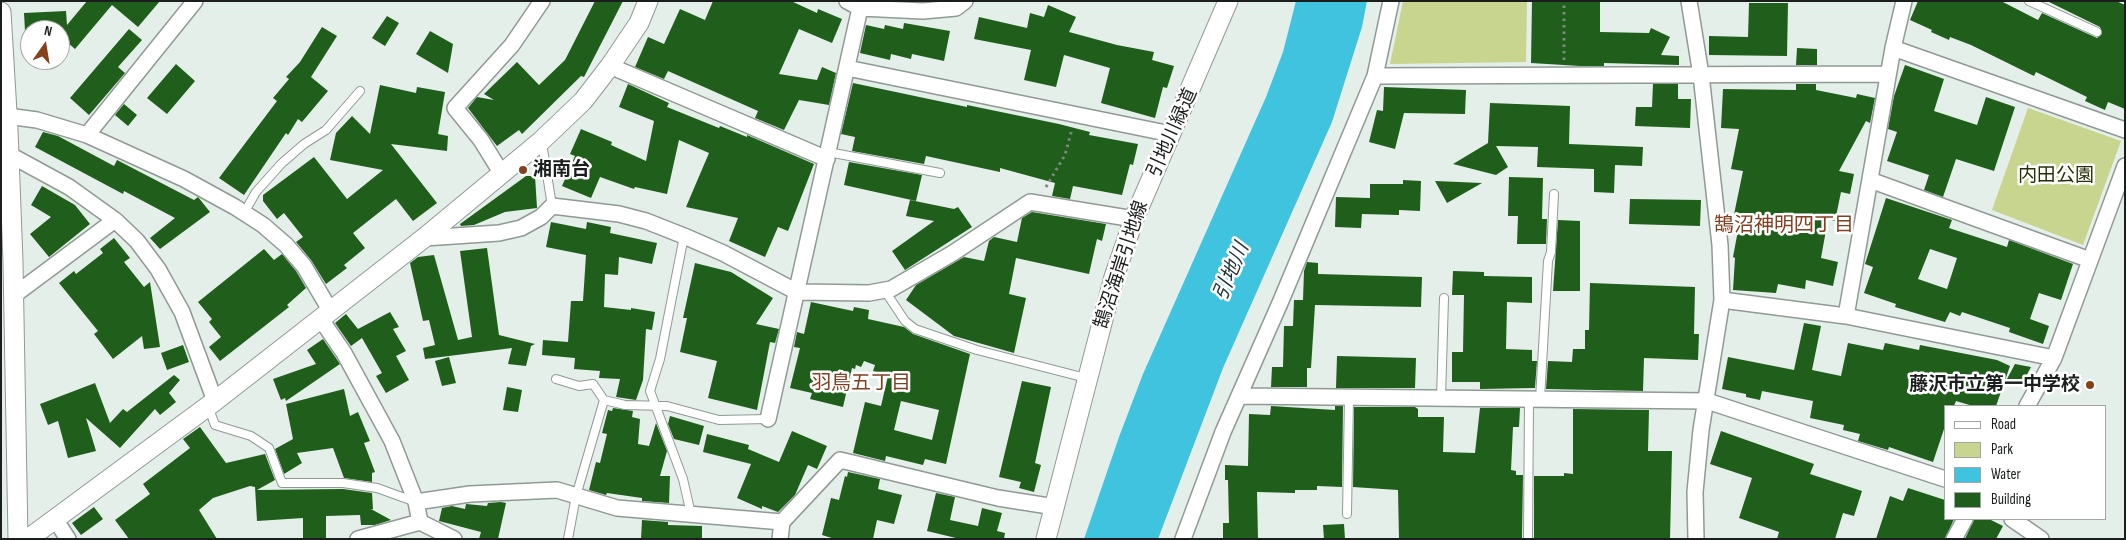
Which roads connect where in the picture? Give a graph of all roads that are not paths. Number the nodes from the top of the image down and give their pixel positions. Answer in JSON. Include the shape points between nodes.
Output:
{"nodes":[{"id":1,"x":195,"y":1,"type":"edge"},
{"id":2,"x":542,"y":1,"type":"edge"},
{"id":3,"x":648,"y":1,"type":"edge"},
{"id":4,"x":965,"y":1,"type":"edge"},
{"id":5,"x":1228,"y":1,"type":"edge"},
{"id":6,"x":1391,"y":1,"type":"edge"},
{"id":7,"x":1689,"y":1,"type":"edge"},
{"id":8,"x":1904,"y":1,"type":"edge"},
{"id":9,"x":2028,"y":1,"type":"edge"},
{"id":10,"x":854,"y":5,"type":"edge"},
{"id":11,"x":1,"y":12,"type":"edge"},
{"id":12,"x":2097,"y":32,"type":"dead end"},
{"id":13,"x":1893,"y":48,"type":"junction"},
{"id":14,"x":610,"y":66,"type":"junction"},
{"id":15,"x":847,"y":68,"type":"junction"},
{"id":16,"x":1888,"y":74,"type":"junction"},
{"id":17,"x":1701,"y":75,"type":"junction"},
{"id":18,"x":1375,"y":76,"type":"junction"},
{"id":19,"x":360,"y":90,"type":"dead end"},
{"id":20,"x":8,"y":116,"type":"junction"},
{"id":21,"x":2125,"y":130,"type":"edge"},
{"id":22,"x":1171,"y":134,"type":"junction"},
{"id":23,"x":87,"y":135,"type":"junction"},
{"id":24,"x":542,"y":141,"type":"junction"},
{"id":25,"x":5,"y":152,"type":"edge"},
{"id":26,"x":827,"y":156,"type":"junction"},
{"id":27,"x":2125,"y":166,"type":"edge"},
{"id":28,"x":940,"y":173,"type":"dead end"},
{"id":29,"x":502,"y":174,"type":"junction"},
{"id":30,"x":1870,"y":180,"type":"junction"},
{"id":31,"x":1554,"y":194,"type":"dead end"},
{"id":32,"x":552,"y":206,"type":"junction"},
{"id":33,"x":244,"y":213,"type":"junction"},
{"id":34,"x":6,"y":216,"type":"edge"},
{"id":35,"x":1134,"y":219,"type":"junction"},
{"id":36,"x":115,"y":220,"type":"junction"},
{"id":37,"x":684,"y":236,"type":"junction"},
{"id":38,"x":424,"y":238,"type":"junction"},
{"id":39,"x":2090,"y":260,"type":"junction"},
{"id":40,"x":885,"y":291,"type":"junction"},
{"id":41,"x":797,"y":292,"type":"junction"},
{"id":42,"x":8,"y":298,"type":"edge"},
{"id":43,"x":1444,"y":298,"type":"dead end"},
{"id":44,"x":1722,"y":300,"type":"junction"},
{"id":45,"x":325,"y":314,"type":"junction"},
{"id":46,"x":1846,"y":316,"type":"junction"},
{"id":47,"x":2054,"y":358,"type":"junction"},
{"id":48,"x":1086,"y":378,"type":"junction"},
{"id":49,"x":556,"y":379,"type":"dead end"},
{"id":50,"x":1240,"y":396,"type":"junction"},
{"id":51,"x":1349,"y":397,"type":"junction"},
{"id":52,"x":1441,"y":398,"type":"junction"},
{"id":53,"x":1535,"y":399,"type":"junction"},
{"id":54,"x":604,"y":400,"type":"junction"},
{"id":55,"x":1707,"y":401,"type":"junction"},
{"id":56,"x":212,"y":403,"type":"junction"},
{"id":57,"x":654,"y":405,"type":"junction"},
{"id":58,"x":2028,"y":405,"type":"edge"},
{"id":59,"x":768,"y":419,"type":"joint"},
{"id":60,"x":1944,"y":479,"type":"edge"},
{"id":61,"x":576,"y":496,"type":"junction"},
{"id":62,"x":416,"y":502,"type":"junction"},
{"id":63,"x":1055,"y":507,"type":"junction"},
{"id":64,"x":691,"y":514,"type":"junction"},
{"id":65,"x":1347,"y":514,"type":"dead end"},
{"id":66,"x":56,"y":519,"type":"junction"},
{"id":67,"x":1964,"y":520,"type":"edge"},
{"id":68,"x":2013,"y":520,"type":"edge"},
{"id":69,"x":420,"y":522,"type":"junction"},
{"id":70,"x":782,"y":522,"type":"junction"},
{"id":71,"x":1699,"y":538,"type":"edge"},
{"id":72,"x":18,"y":539,"type":"edge"},
{"id":73,"x":28,"y":539,"type":"edge"},
{"id":74,"x":68,"y":539,"type":"edge"},
{"id":75,"x":358,"y":539,"type":"edge"},
{"id":76,"x":454,"y":539,"type":"edge"},
{"id":77,"x":568,"y":539,"type":"edge"},
{"id":78,"x":780,"y":539,"type":"edge"},
{"id":79,"x":1046,"y":539,"type":"edge"},
{"id":80,"x":1183,"y":539,"type":"edge"},
{"id":81,"x":1528,"y":539,"type":"edge"},
{"id":82,"x":1954,"y":539,"type":"edge"},
{"id":83,"x":2041,"y":539,"type":"edge"}],
"edges":[{"from":1,"to":23,"type":"street"},
{"from":2,"to":29,"type":"street","via":[[512,45],[455,108],[481,140]]},
{"from":3,"to":14,"type":"street","via":[[639,23]]},
{"from":4,"to":10,"type":"street","via":[[956,8],[923,11]]},
{"from":5,"to":22,"type":"street","name":"鵠沼海岸引地線"},
{"from":6,"to":18,"type":"street"},
{"from":7,"to":17,"type":"street"},
{"from":8,"to":13,"type":"street"},
{"from":9,"to":12,"type":"lane"},
{"from":10,"to":15,"type":"street"},
{"from":11,"to":20,"type":"street"},
{"from":13,"to":16,"type":"street"},
{"from":13,"to":21,"type":"street"},
{"from":14,"to":24,"type":"street","via":[[583,101]]},
{"from":14,"to":26,"type":"street"},
{"from":15,"to":22,"type":"street"},
{"from":15,"to":26,"type":"street"},
{"from":16,"to":17,"type":"street"},
{"from":16,"to":30,"type":"street"},
{"from":17,"to":18,"type":"street"},
{"from":17,"to":44,"type":"street","via":[[1720,246]]},
{"from":18,"to":50,"type":"street"},
{"from":19,"to":33,"type":"lane","via":[[326,130],[281,164],[256,192]]},
{"from":20,"to":23,"type":"street","via":[[36,120]]},
{"from":20,"to":25,"type":"street"},
{"from":22,"to":35,"type":"street","name":"鵠沼海岸引地線"},
{"from":23,"to":33,"type":"street","via":[[184,179]]},
{"from":24,"to":29,"type":"street"},
{"from":24,"to":32,"type":"lane"},
{"from":25,"to":34,"type":"street"},
{"from":25,"to":36,"type":"street","via":[[69,187]]},
{"from":26,"to":28,"type":"lane"},
{"from":26,"to":41,"type":"street"},
{"from":27,"to":39,"type":"street"},
{"from":29,"to":38,"type":"street"},
{"from":30,"to":39,"type":"street"},
{"from":30,"to":46,"type":"street"},
{"from":31,"to":53,"type":"lane","via":[[1552,252],[1548,261]]},
{"from":32,"to":37,"type":"street","via":[[646,220]]},
{"from":32,"to":38,"type":"street","via":[[541,217],[521,228],[499,234]]},
{"from":33,"to":45,"type":"street","via":[[286,245],[304,266]]},
{"from":34,"to":42,"type":"street"},
{"from":35,"to":40,"type":"street","via":[[1032,202],[953,253]]},
{"from":35,"to":48,"type":"street","name":"鵠沼海岸引地線"},
{"from":36,"to":42,"type":"street"},
{"from":36,"to":56,"type":"street","via":[[137,241],[158,269],[182,312]]},
{"from":37,"to":41,"type":"street"},
{"from":37,"to":57,"type":"lane","via":[[660,359],[650,392]]},
{"from":38,"to":45,"type":"street"},
{"from":39,"to":47,"type":"street"},
{"from":40,"to":41,"type":"street"},
{"from":40,"to":48,"type":"lane","via":[[905,321],[915,329],[976,350]]},
{"from":41,"to":59,"type":"street"},
{"from":42,"to":72,"type":"street"},
{"from":43,"to":52,"type":"lane"},
{"from":44,"to":46,"type":"street"},
{"from":44,"to":55,"type":"street"},
{"from":45,"to":56,"type":"street"},
{"from":45,"to":62,"type":"street","via":[[392,441]]},
{"from":46,"to":47,"type":"street"},
{"from":47,"to":58,"type":"street"},
{"from":48,"to":63,"type":"street","name":"鵠沼海岸引地線"},
{"from":49,"to":54,"type":"lane","via":[[579,386],[593,384]]},
{"from":50,"to":51,"type":"street"},
{"from":50,"to":80,"type":"street"},
{"from":51,"to":52,"type":"street"},
{"from":51,"to":65,"type":"lane"},
{"from":52,"to":53,"type":"street"},
{"from":53,"to":55,"type":"street"},
{"from":53,"to":81,"type":"lane"},
{"from":54,"to":57,"type":"lane","via":[[625,405]]},
{"from":54,"to":61,"type":"lane"},
{"from":55,"to":60,"type":"street"},
{"from":55,"to":71,"type":"street","via":[[1695,492]]},
{"from":56,"to":62,"type":"lane","via":[[215,425],[251,436],[269,448],[282,483],[343,483],[377,488]]},
{"from":56,"to":66,"type":"street"},
{"from":57,"to":59,"type":"lane","via":[[719,420]]},
{"from":57,"to":64,"type":"lane","via":[[674,452]]},
{"from":61,"to":62,"type":"street","via":[[557,490],[470,494]]},
{"from":61,"to":64,"type":"street","via":[[617,508]]},
{"from":61,"to":77,"type":"lane"},
{"from":62,"to":69,"type":"street"},
{"from":63,"to":70,"type":"street","via":[[998,498],[840,460]]},
{"from":63,"to":79,"type":"street","name":"鵠沼海岸引地線"},
{"from":64,"to":70,"type":"street"},
{"from":66,"to":73,"type":"street"},
{"from":66,"to":74,"type":"street"},
{"from":67,"to":82,"type":"street"},
{"from":68,"to":83,"type":"street"},
{"from":69,"to":75,"type":"street"},
{"from":69,"to":76,"type":"street"},
{"from":70,"to":78,"type":"street"}]}
